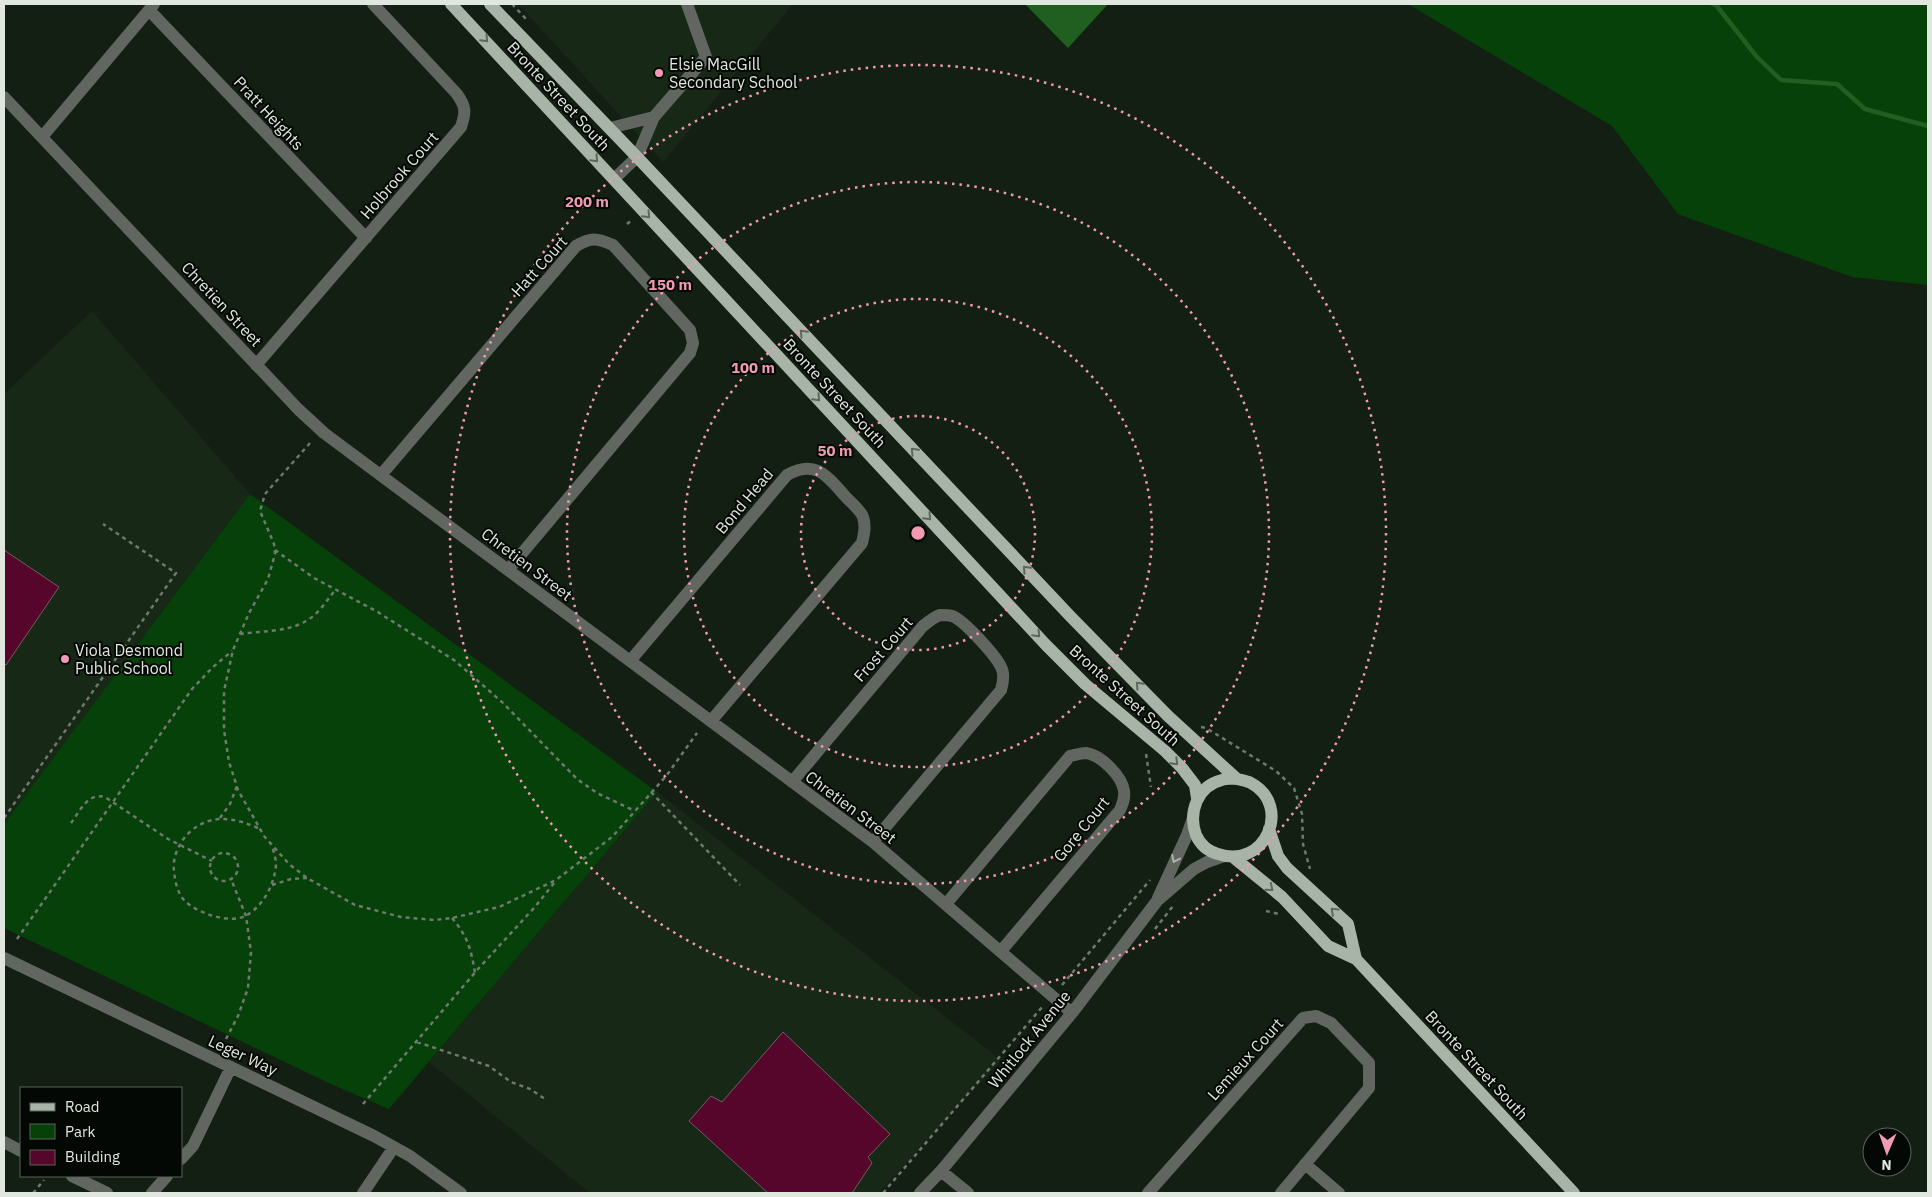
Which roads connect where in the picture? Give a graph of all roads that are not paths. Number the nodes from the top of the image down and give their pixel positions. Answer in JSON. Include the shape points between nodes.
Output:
{"nodes":[{"id":1,"x":372,"y":4,"type":"edge"},
{"id":2,"x":451,"y":4,"type":"edge"},
{"id":3,"x":490,"y":4,"type":"edge"},
{"id":4,"x":687,"y":4,"type":"edge"},
{"id":5,"x":152,"y":7,"type":"edge"},
{"id":6,"x":4,"y":97,"type":"edge"},
{"id":7,"x":654,"y":117,"type":"junction"},
{"id":8,"x":610,"y":128,"type":"junction"},
{"id":9,"x":42,"y":137,"type":"junction"},
{"id":10,"x":637,"y":157,"type":"junction"},
{"id":11,"x":614,"y":179,"type":"junction"},
{"id":12,"x":366,"y":238,"type":"junction"},
{"id":13,"x":256,"y":365,"type":"junction"},
{"id":14,"x":381,"y":475,"type":"junction"},
{"id":15,"x":508,"y":570,"type":"junction"},
{"id":16,"x":630,"y":660,"type":"junction"},
{"id":17,"x":710,"y":721,"type":"junction"},
{"id":18,"x":1237,"y":778,"type":"junction"},
{"id":19,"x":792,"y":782,"type":"junction"},
{"id":20,"x":1198,"y":798,"type":"junction"},
{"id":21,"x":1193,"y":818,"type":"junction"},
{"id":22,"x":1269,"y":829,"type":"junction"},
{"id":23,"x":873,"y":842,"type":"junction"},
{"id":24,"x":1228,"y":856,"type":"junction"},
{"id":25,"x":1157,"y":901,"type":"junction"},
{"id":26,"x":946,"y":904,"type":"junction"},
{"id":27,"x":1001,"y":950,"type":"junction"},
{"id":28,"x":4,"y":958,"type":"edge"},
{"id":29,"x":1356,"y":959,"type":"junction"},
{"id":30,"x":1072,"y":1013,"type":"junction"},
{"id":31,"x":231,"y":1067,"type":"junction"},
{"id":32,"x":4,"y":1142,"type":"edge"},
{"id":33,"x":394,"y":1146,"type":"junction"},
{"id":34,"x":20,"y":1150,"type":"edge"},
{"id":35,"x":182,"y":1158,"type":"edge"},
{"id":36,"x":1305,"y":1164,"type":"junction"},
{"id":37,"x":941,"y":1171,"type":"junction"},
{"id":38,"x":74,"y":1177,"type":"edge"},
{"id":39,"x":166,"y":1177,"type":"edge"},
{"id":40,"x":107,"y":1193,"type":"edge"},
{"id":41,"x":152,"y":1193,"type":"edge"},
{"id":42,"x":363,"y":1193,"type":"edge"},
{"id":43,"x":461,"y":1193,"type":"edge"},
{"id":44,"x":920,"y":1193,"type":"edge"},
{"id":45,"x":968,"y":1193,"type":"edge"},
{"id":46,"x":1148,"y":1193,"type":"edge"},
{"id":47,"x":1280,"y":1193,"type":"edge"},
{"id":48,"x":1339,"y":1193,"type":"edge"},
{"id":49,"x":1574,"y":1193,"type":"edge"}],
"edges":[{"from":1,"to":12,"type":"street","name":"Holbrook Court","via":[[457,94],[464,104],[465,116],[461,127]]},
{"from":2,"to":11,"type":"main road","name":"Bronte Street South","one_way":true},
{"from":3,"to":8,"type":"main road","name":"Bronte Street South"},
{"from":4,"to":7,"type":"street","via":[[706,57]]},
{"from":5,"to":9,"type":"street"},
{"from":5,"to":12,"type":"street","name":"Pratt Heights"},
{"from":6,"to":9,"type":"street","name":"Chretien Street"},
{"from":7,"to":8,"type":"street"},
{"from":7,"to":10,"type":"street"},
{"from":8,"to":10,"type":"main road","name":"Bronte Street South"},
{"from":9,"to":13,"type":"street","name":"Chretien Street"},
{"from":10,"to":11,"type":"street"},
{"from":18,"to":10,"type":"main road","name":"Bronte Street South","one_way":true,"via":[[1168,716],[1064,610]]},
{"from":11,"to":20,"type":"main road","name":"Bronte Street South","one_way":true,"via":[[1046,645],[1085,684],[1184,770],[1195,785]]},
{"from":12,"to":13,"type":"street","name":"Holbrook Court"},
{"from":13,"to":14,"type":"street","name":"Chretien Street","via":[[324,433]]},
{"from":14,"to":15,"type":"street","name":"Chretien Street"},
{"from":14,"to":15,"type":"street","name":"Hatt Court","via":[[576,246],[588,239],[613,245],[690,330],[693,342],[690,353]]},
{"from":15,"to":16,"type":"street","name":"Chretien Street"},
{"from":16,"to":17,"type":"street","name":"Chretien Street"},
{"from":16,"to":17,"type":"street","name":"Bond Head","via":[[788,475],[798,469],[809,468],[823,473],[863,516],[865,530],[862,543]]},
{"from":17,"to":19,"type":"street","name":"Chretien Street"},
{"from":18,"to":20,"type":"main road","via":[[1221,780]]},
{"from":18,"to":22,"type":"main road","via":[[1263,793],[1270,807]]},
{"from":19,"to":23,"type":"street","name":"Chretien Street"},
{"from":19,"to":23,"type":"street","name":"Frost Court","via":[[923,626],[940,615],[953,616],[997,659],[1002,669],[1001,690]]},
{"from":20,"to":21,"type":"main road"},
{"from":21,"to":24,"type":"main road","via":[[1199,843],[1212,852]]},
{"from":21,"to":25,"type":"street","name":"Whitlock Avenue","one_way":true},
{"from":22,"to":24,"type":"main road","via":[[1258,848],[1243,856]]},
{"from":29,"to":22,"type":"main road","one_way":true,"via":[[1348,924],[1287,868],[1278,856]]},
{"from":23,"to":26,"type":"street","name":"Chretien Street"},
{"from":24,"to":25,"type":"street","name":"Whitlock Avenue","via":[[1194,869]]},
{"from":24,"to":29,"type":"main road","name":"Bronte Street South","one_way":true,"via":[[1282,897],[1328,946]]},
{"from":25,"to":30,"type":"street","name":"Whitlock Avenue"},
{"from":26,"to":27,"type":"street","name":"Chretien Street"},
{"from":26,"to":27,"type":"street","name":"Gore Court","via":[[1070,756],[1084,753],[1105,764],[1121,781],[1124,790],[1120,810]]},
{"from":27,"to":30,"type":"street","name":"Chretien Street"},
{"from":28,"to":31,"type":"street","name":"Leger Way"},
{"from":29,"to":49,"type":"main road","name":"Bronte Street South"},
{"from":30,"to":37,"type":"street","name":"Whitlock Avenue"},
{"from":31,"to":33,"type":"street","name":"Leger Way"},
{"from":31,"to":35,"type":"street","via":[[193,1146]]},
{"from":32,"to":34,"type":"street"},
{"from":33,"to":42,"type":"street"},
{"from":33,"to":43,"type":"street","name":"Leger Way"},
{"from":36,"to":46,"type":"street","name":"Lemieux Court","via":[[1369,1088],[1369,1063],[1331,1023],[1316,1016],[1303,1018]]},
{"from":36,"to":47,"type":"street","name":"Lemieux Court"},
{"from":36,"to":48,"type":"street"},
{"from":37,"to":44,"type":"street","name":"Whitlock Avenue"},
{"from":37,"to":45,"type":"street"},
{"from":38,"to":40,"type":"street"},
{"from":39,"to":41,"type":"street"}]}
